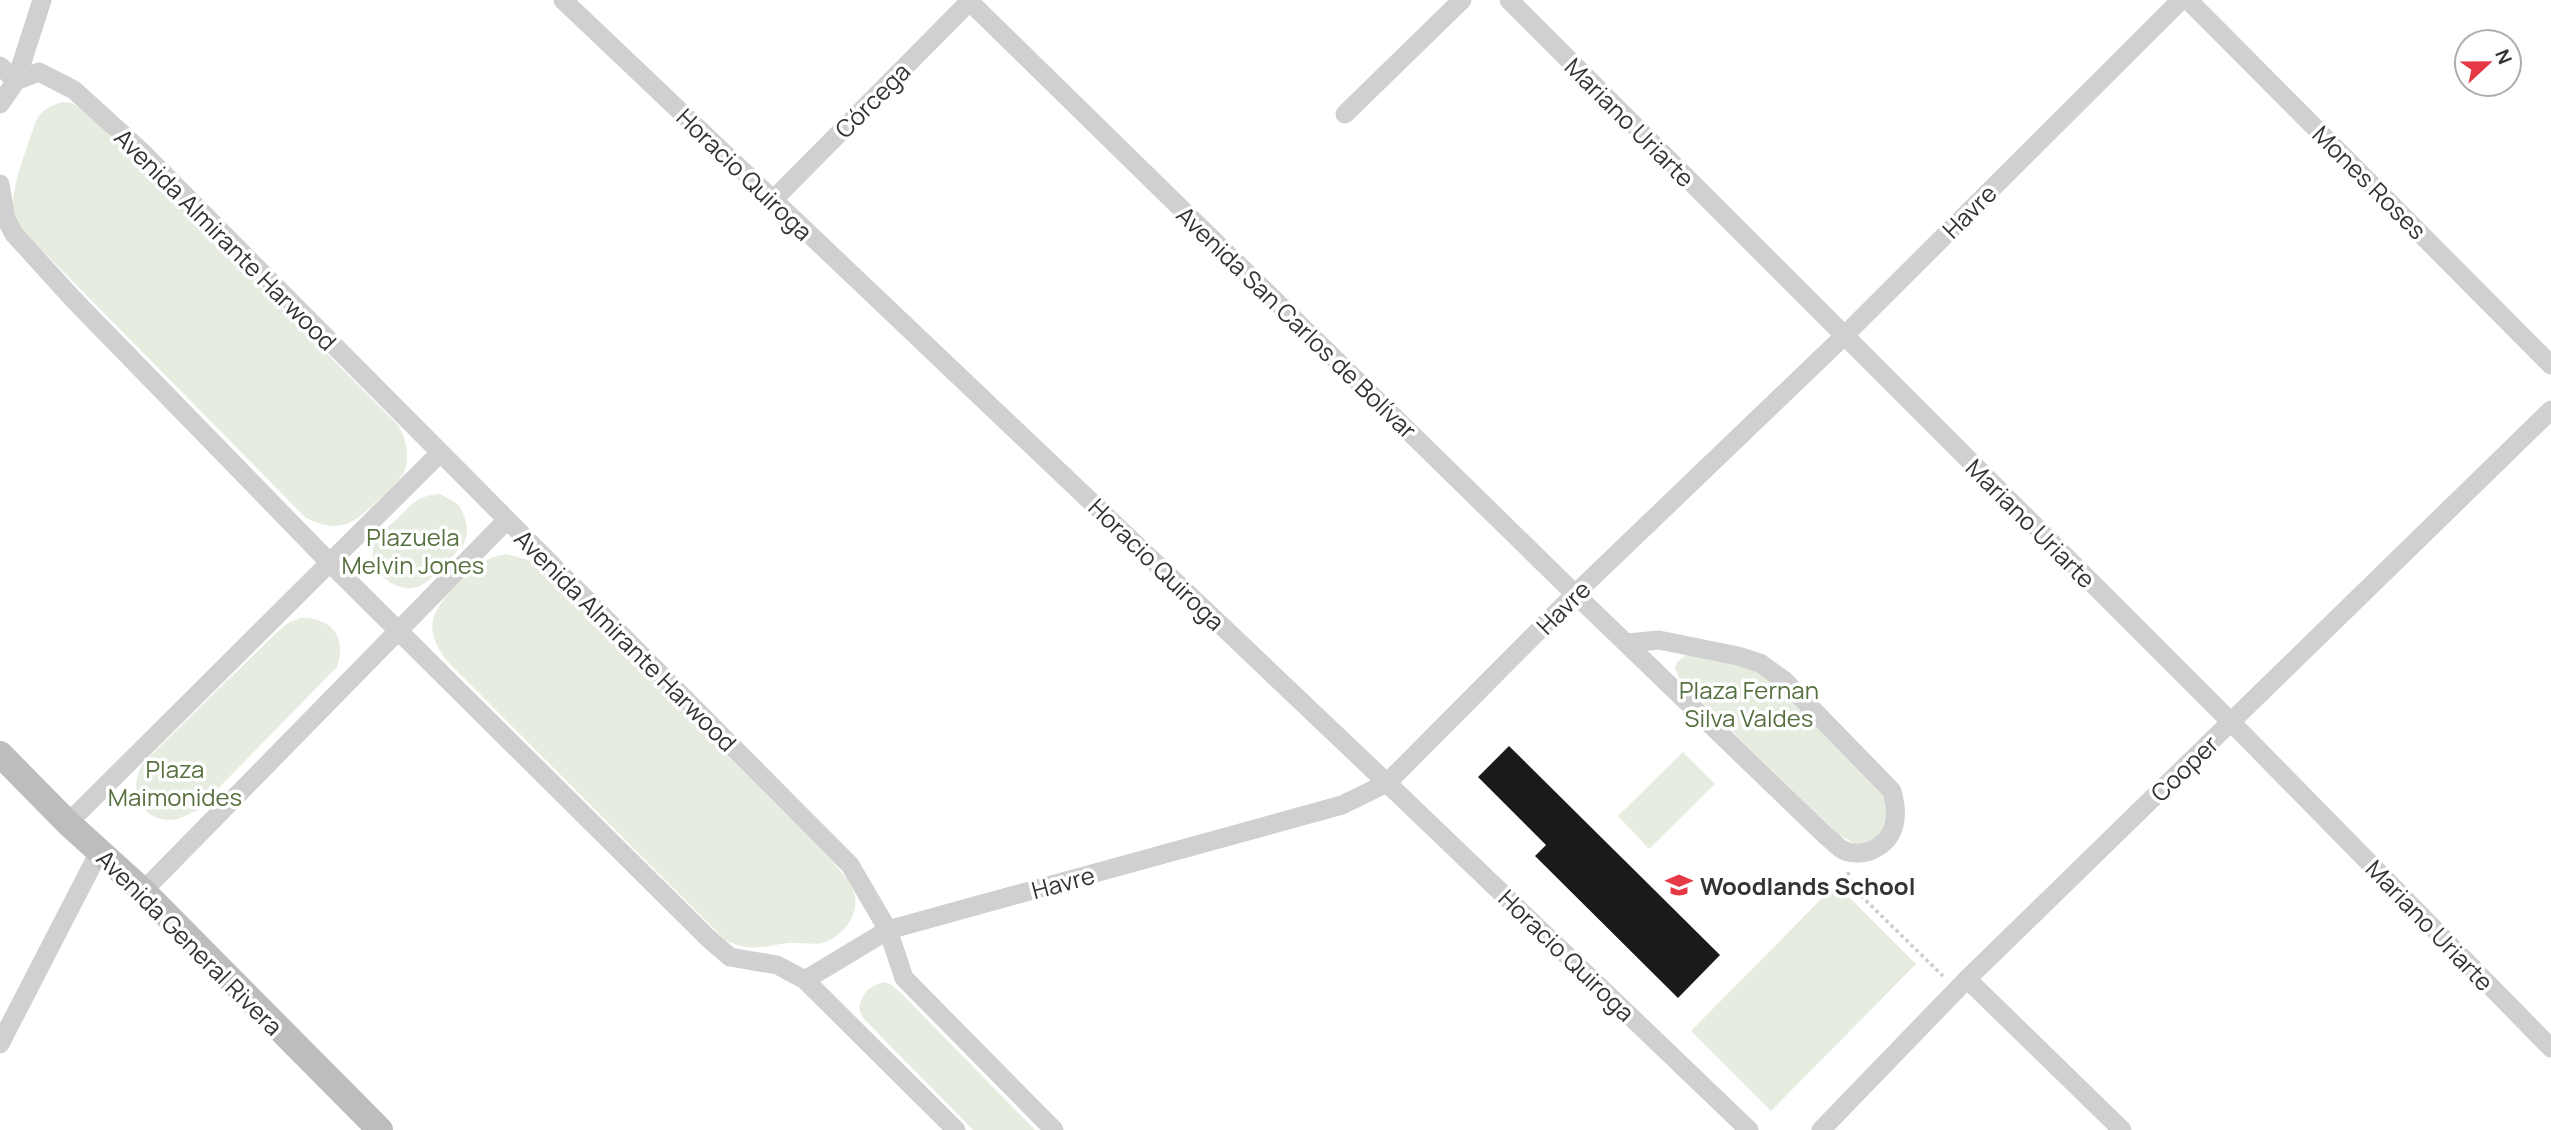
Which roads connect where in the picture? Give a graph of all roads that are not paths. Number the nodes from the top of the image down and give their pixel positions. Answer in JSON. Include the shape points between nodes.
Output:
{"nodes":[{"id":1,"x":42,"y":0,"type":"edge"},
{"id":2,"x":563,"y":0,"type":"edge"},
{"id":3,"x":969,"y":0,"type":"edge"},
{"id":4,"x":1462,"y":0,"type":"edge"},
{"id":5,"x":1509,"y":0,"type":"edge"},
{"id":6,"x":2181,"y":0,"type":"edge"},
{"id":7,"x":2188,"y":0,"type":"edge"},
{"id":8,"x":0,"y":66,"type":"edge"},
{"id":9,"x":16,"y":81,"type":"junction"},
{"id":10,"x":0,"y":104,"type":"edge"},
{"id":11,"x":1345,"y":114,"type":"dead end"},
{"id":12,"x":0,"y":184,"type":"edge"},
{"id":13,"x":773,"y":200,"type":"junction"},
{"id":14,"x":1844,"y":336,"type":"junction"},
{"id":15,"x":2551,"y":365,"type":"edge"},
{"id":16,"x":2551,"y":410,"type":"edge"},
{"id":17,"x":440,"y":453,"type":"junction"},
{"id":18,"x":507,"y":520,"type":"junction"},
{"id":19,"x":330,"y":563,"type":"junction"},
{"id":20,"x":1575,"y":594,"type":"junction"},
{"id":21,"x":400,"y":630,"type":"junction"},
{"id":22,"x":1628,"y":643,"type":"junction"},
{"id":23,"x":2231,"y":722,"type":"junction"},
{"id":24,"x":0,"y":754,"type":"edge"},
{"id":25,"x":1387,"y":783,"type":"junction"},
{"id":26,"x":68,"y":823,"type":"junction"},
{"id":27,"x":99,"y":852,"type":"junction"},
{"id":28,"x":143,"y":891,"type":"junction"},
{"id":29,"x":888,"y":930,"type":"junction"},
{"id":30,"x":805,"y":981,"type":"junction"},
{"id":31,"x":1962,"y":984,"type":"junction"},
{"id":32,"x":0,"y":1044,"type":"edge"},
{"id":33,"x":2551,"y":1048,"type":"edge"},
{"id":34,"x":380,"y":1130,"type":"edge"},
{"id":35,"x":957,"y":1130,"type":"edge"},
{"id":36,"x":1054,"y":1130,"type":"edge"},
{"id":37,"x":1749,"y":1130,"type":"edge"},
{"id":38,"x":1821,"y":1130,"type":"edge"},
{"id":39,"x":2122,"y":1130,"type":"edge"}],
"edges":[{"from":1,"to":9,"type":"street"},
{"from":2,"to":13,"type":"street","name":"Horacio Quiroga"},
{"from":3,"to":13,"type":"street","name":"Córcega"},
{"from":3,"to":20,"type":"street","name":"Avenida San Carlos de Bolívar"},
{"from":4,"to":11,"type":"street"},
{"from":5,"to":14,"type":"street","name":"Mariano Uriarte"},
{"from":6,"to":14,"type":"street","name":"Havre"},
{"from":7,"to":15,"type":"street","name":"Mones Roses"},
{"from":8,"to":9,"type":"street"},
{"from":9,"to":10,"type":"street"},
{"from":9,"to":17,"type":"street","name":"Avenida Almirante Harwood","via":[[39,72],[74,90],[141,151]]},
{"from":12,"to":19,"type":"street","via":[[6,219],[14,234]]},
{"from":13,"to":25,"type":"street","name":"Horacio Quiroga"},
{"from":14,"to":20,"type":"street","name":"Havre"},
{"from":14,"to":23,"type":"street","name":"Mariano Uriarte"},
{"from":16,"to":23,"type":"street","name":"Cooper"},
{"from":17,"to":18,"type":"street","name":"Avenida Almirante Harwood"},
{"from":17,"to":19,"type":"street"},
{"from":18,"to":21,"type":"street"},
{"from":18,"to":29,"type":"street","name":"Avenida Almirante Harwood","via":[[850,865]]},
{"from":19,"to":21,"type":"street"},
{"from":19,"to":26,"type":"street"},
{"from":20,"to":22,"type":"street","name":"Avenida San Carlos de Bolívar"},
{"from":20,"to":25,"type":"street","name":"Havre"},
{"from":21,"to":28,"type":"street"},
{"from":21,"to":30,"type":"street","via":[[709,939],[730,957],[777,965]]},
{"from":22,"to":22,"type":"street","name":"Avenida San Carlos de Bolívar","via":[[1845,851],[1863,854],[1890,837],[1896,806],[1892,791],[1785,681],[1760,663],[1738,656],[1659,640]]},
{"from":23,"to":31,"type":"street","name":"Cooper"},
{"from":23,"to":33,"type":"street","name":"Mariano Uriarte"},
{"from":24,"to":26,"type":"main road","name":"Avenida General Rivera"},
{"from":25,"to":29,"type":"street","name":"Havre","via":[[1342,805]]},
{"from":25,"to":37,"type":"street","name":"Horacio Quiroga"},
{"from":26,"to":27,"type":"main road","name":"Avenida General Rivera"},
{"from":27,"to":28,"type":"main road","name":"Avenida General Rivera"},
{"from":27,"to":32,"type":"street"},
{"from":28,"to":34,"type":"main road","name":"Avenida General Rivera"},
{"from":29,"to":30,"type":"street","name":"Havre"},
{"from":29,"to":36,"type":"street","name":"Avenida Almirante Harwood","via":[[904,978]]},
{"from":30,"to":35,"type":"street"},
{"from":31,"to":38,"type":"street","name":"Cooper"},
{"from":31,"to":39,"type":"street"}]}
